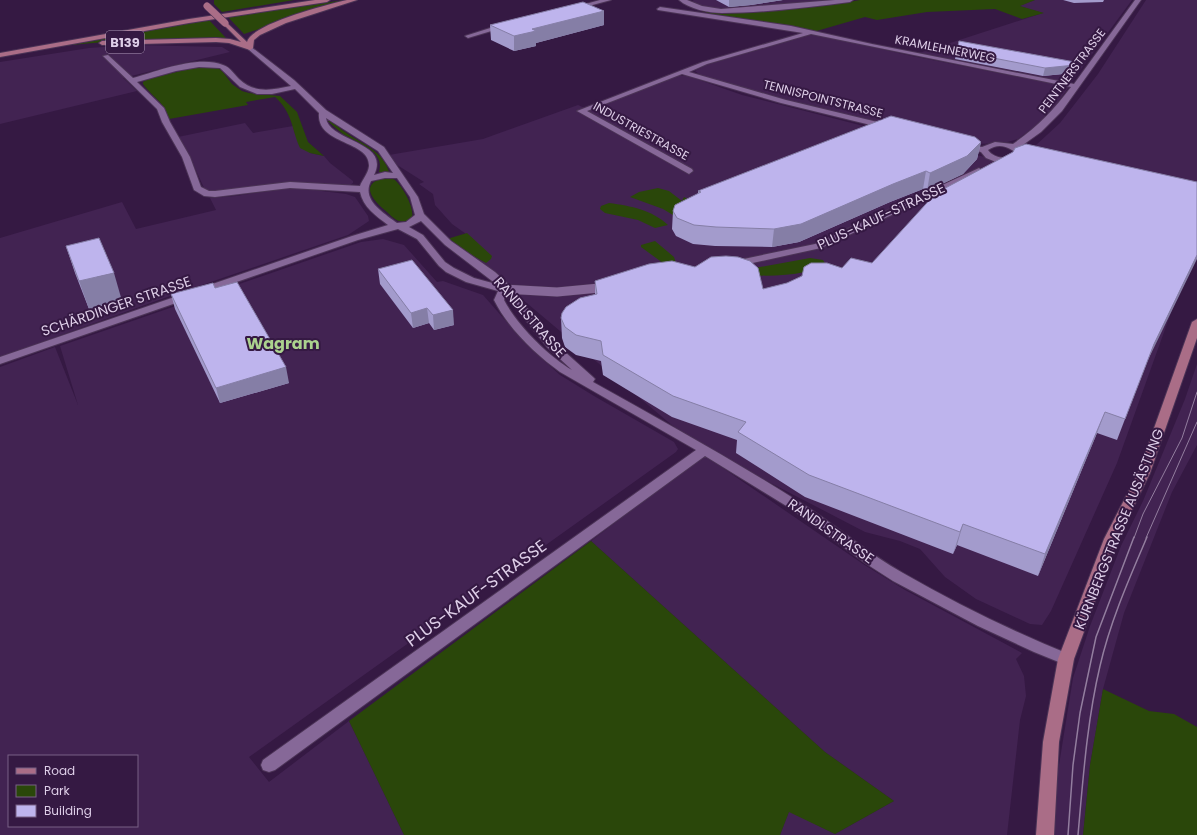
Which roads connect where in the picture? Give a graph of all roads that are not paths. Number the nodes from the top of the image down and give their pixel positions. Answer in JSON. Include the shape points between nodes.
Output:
{"nodes":[{"id":1,"x":300,"y":0,"type":"edge"},
{"id":2,"x":327,"y":0,"type":"edge"},
{"id":3,"x":354,"y":0,"type":"edge"},
{"id":4,"x":608,"y":0,"type":"edge"},
{"id":5,"x":682,"y":0,"type":"edge"},
{"id":6,"x":850,"y":0,"type":"edge"},
{"id":7,"x":1138,"y":0,"type":"edge"},
{"id":8,"x":207,"y":3,"type":"edge"},
{"id":9,"x":660,"y":9,"type":"dead end"},
{"id":10,"x":570,"y":10,"type":"edge"},
{"id":11,"x":228,"y":15,"type":"junction"},
{"id":12,"x":516,"y":23,"type":"edge"},
{"id":13,"x":810,"y":32,"type":"junction"},
{"id":14,"x":468,"y":36,"type":"dead end"},
{"id":15,"x":250,"y":48,"type":"junction"},
{"id":16,"x":0,"y":55,"type":"edge"},
{"id":17,"x":106,"y":56,"type":"dead end"},
{"id":18,"x":682,"y":72,"type":"junction"},
{"id":19,"x":132,"y":80,"type":"junction"},
{"id":20,"x":1075,"y":86,"type":"junction"},
{"id":21,"x":296,"y":87,"type":"junction"},
{"id":22,"x":581,"y":111,"type":"joint"},
{"id":23,"x":323,"y":112,"type":"junction"},
{"id":24,"x":894,"y":129,"type":"edge"},
{"id":25,"x":953,"y":143,"type":"edge"},
{"id":26,"x":1014,"y":147,"type":"junction"},
{"id":27,"x":984,"y":150,"type":"junction"},
{"id":28,"x":1021,"y":157,"type":"junction"},
{"id":29,"x":999,"y":160,"type":"junction"},
{"id":30,"x":1035,"y":160,"type":"edge"},
{"id":31,"x":689,"y":172,"type":"dead end"},
{"id":32,"x":400,"y":176,"type":"junction"},
{"id":33,"x":368,"y":179,"type":"junction"},
{"id":34,"x":363,"y":188,"type":"junction"},
{"id":35,"x":382,"y":216,"type":"junction"},
{"id":36,"x":419,"y":217,"type":"junction"},
{"id":37,"x":398,"y":226,"type":"junction"},
{"id":38,"x":420,"y":237,"type":"junction"},
{"id":39,"x":355,"y":238,"type":"junction"},
{"id":40,"x":725,"y":265,"type":"edge"},
{"id":41,"x":616,"y":285,"type":"edge"},
{"id":42,"x":504,"y":289,"type":"junction"},
{"id":43,"x":1197,"y":322,"type":"edge"},
{"id":44,"x":0,"y":361,"type":"edge"},
{"id":45,"x":601,"y":391,"type":"junction"},
{"id":46,"x":705,"y":450,"type":"junction"},
{"id":47,"x":1066,"y":659,"type":"junction"},
{"id":48,"x":269,"y":765,"type":"dead end"},
{"id":49,"x":1045,"y":835,"type":"edge"}],
"edges":[{"from":1,"to":11,"type":"main road","number":"B139"},
{"from":2,"to":11,"type":"main road","number":"B139"},
{"from":3,"to":15,"type":"main road","via":[[311,12],[264,30],[251,39]]},
{"from":4,"to":10,"type":"street"},
{"from":5,"to":6,"type":"street","via":[[701,8],[721,11]]},
{"from":7,"to":20,"type":"street","name":"PEINTNERSTRASSE"},
{"from":8,"to":15,"type":"main road","bridge":true},
{"from":9,"to":13,"type":"street","name":"KRAMLEHNERWEG"},
{"from":11,"to":16,"type":"main road","number":"B139"},
{"from":12,"to":14,"type":"street"},
{"from":13,"to":18,"type":"street","name":"KRAMLEHNERWEG"},
{"from":13,"to":20,"type":"street","name":"KRAMLEHNERWEG"},
{"from":15,"to":16,"type":"main road","number":"B139","via":[[224,40],[133,42],[79,45]]},
{"from":15,"to":21,"type":"street","name":"RANDLSTRASSE"},
{"from":17,"to":19,"type":"street"},
{"from":18,"to":22,"type":"street","name":"KRAMLEHNERWEG"},
{"from":18,"to":24,"type":"street","name":"TENNISPOINTSTRASSE","via":[[789,104]]},
{"from":19,"to":21,"type":"street","via":[[186,67],[212,65],[224,67],[249,90],[272,92]]},
{"from":19,"to":34,"type":"street","via":[[160,108],[201,192],[219,194],[290,185]]},
{"from":20,"to":26,"type":"street","name":"PEINTNERSTRASSE","via":[[1045,124]]},
{"from":21,"to":23,"type":"street","name":"RANDLSTRASSE"},
{"from":22,"to":31,"type":"street","name":"INDUSTRIESTRASSE"},
{"from":23,"to":32,"type":"street","name":"RANDLSTRASSE","via":[[381,149]]},
{"from":23,"to":33,"type":"street","name":"RANDLSTRASSE","via":[[323,121],[328,127],[369,155],[373,165]]},
{"from":25,"to":27,"type":"street"},
{"from":26,"to":27,"type":"street","via":[[995,145]]},
{"from":26,"to":28,"type":"street","name":"PLUS-KAUF-STRASSE"},
{"from":27,"to":29,"type":"street","via":[[989,157]]},
{"from":28,"to":29,"type":"street","name":"PLUS-KAUF-STRASSE","via":[[1010,161]]},
{"from":28,"to":30,"type":"street","name":"PLUS-KAUF-STRASSE"},
{"from":29,"to":40,"type":"street","name":"PLUS-KAUF-STRASSE","via":[[818,246]]},
{"from":32,"to":33,"type":"street","via":[[385,175]]},
{"from":32,"to":36,"type":"street","name":"RANDLSTRASSE","via":[[414,197]]},
{"from":33,"to":34,"type":"street","name":"RANDLSTRASSE"},
{"from":34,"to":35,"type":"street","via":[[366,198]]},
{"from":35,"to":37,"type":"street"},
{"from":35,"to":39,"type":"street","name":"SCHÄRDINGER STRASSE"},
{"from":36,"to":37,"type":"street","via":[[409,224]]},
{"from":36,"to":38,"type":"street","name":"RANDLSTRASSE"},
{"from":36,"to":45,"type":"street","name":"RANDLSTRASSE","via":[[504,286],[551,344]]},
{"from":37,"to":38,"type":"street"},
{"from":37,"to":39,"type":"street","name":"SCHÄRDINGER STRASSE"},
{"from":38,"to":42,"type":"street","via":[[450,270],[470,280]]},
{"from":39,"to":44,"type":"street","name":"SCHÄRDINGER STRASSE"},
{"from":41,"to":42,"type":"street","bridge":true,"via":[[582,292],[554,294]]},
{"from":42,"to":45,"type":"street","name":"RANDLSTRASSE","via":[[499,300],[505,312],[526,336],[550,360]]},
{"from":43,"to":47,"type":"main road","name":"KÜRNBERGSTRASSE AUSÄSTUNG","via":[[1144,473],[1111,539]]},
{"from":45,"to":46,"type":"street","name":"RANDLSTRASSE"},
{"from":46,"to":47,"type":"street","name":"RANDLSTRASSE","via":[[798,507],[887,570],[936,598],[1025,642]]},
{"from":46,"to":48,"type":"street","name":"PLUS-KAUF-STRASSE"},
{"from":47,"to":49,"type":"main road","name":"KÜRNBERGSTRASSE AUSÄSTUNG","via":[[1051,742]]}]}
